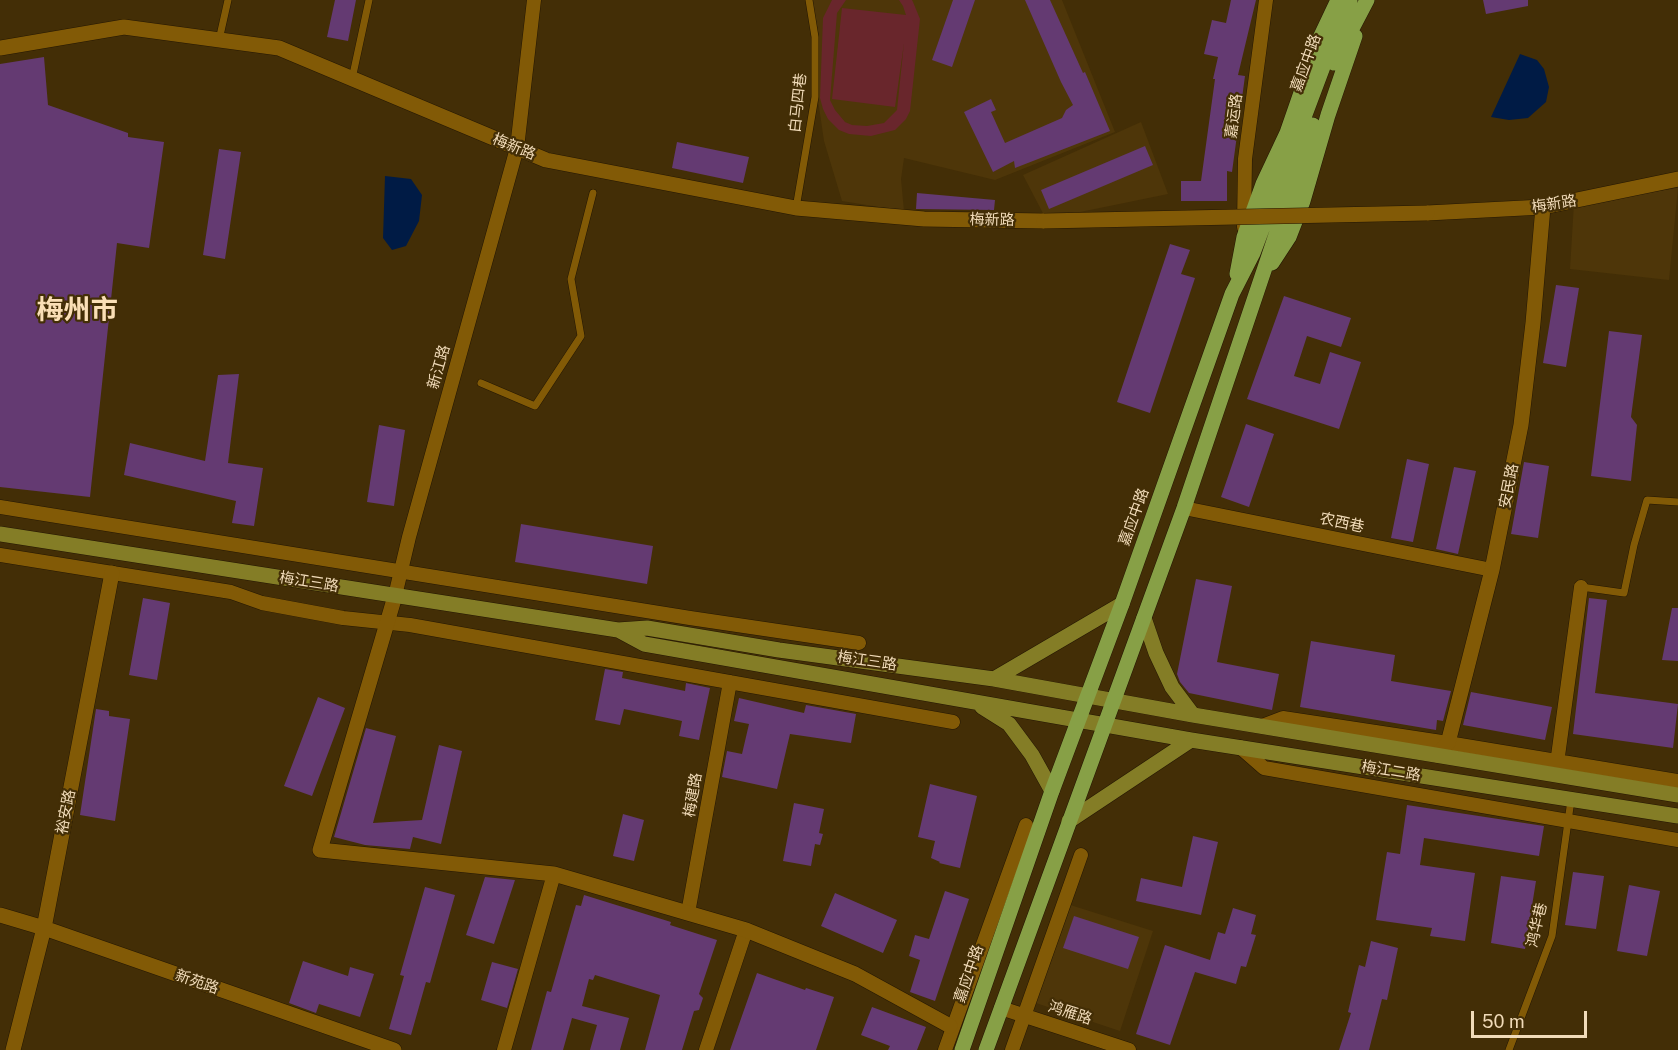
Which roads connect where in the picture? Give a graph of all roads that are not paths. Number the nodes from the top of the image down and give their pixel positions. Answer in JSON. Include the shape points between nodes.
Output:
{"nodes":[{"id":1,"x":228,"y":0,"type":"edge"},
{"id":2,"x":369,"y":0,"type":"edge"},
{"id":3,"x":534,"y":0,"type":"edge"},
{"id":4,"x":809,"y":0,"type":"edge"},
{"id":5,"x":1266,"y":0,"type":"edge"},
{"id":6,"x":1338,"y":0,"type":"edge"},
{"id":7,"x":1350,"y":0,"type":"edge"},
{"id":8,"x":1367,"y":0,"type":"edge"},
{"id":9,"x":219,"y":40,"type":"junction"},
{"id":10,"x":0,"y":48,"type":"edge"},
{"id":11,"x":352,"y":79,"type":"junction"},
{"id":12,"x":517,"y":148,"type":"junction"},
{"id":13,"x":1678,"y":178,"type":"edge"},
{"id":14,"x":593,"y":194,"type":"dead end"},
{"id":15,"x":1543,"y":207,"type":"junction"},
{"id":16,"x":796,"y":208,"type":"junction"},
{"id":17,"x":1244,"y":237,"type":"junction"},
{"id":18,"x":1232,"y":294,"type":"junction"},
{"id":19,"x":481,"y":383,"type":"dead end"},
{"id":20,"x":1678,"y":502,"type":"edge"},
{"id":21,"x":0,"y":507,"type":"edge"},
{"id":22,"x":1184,"y":508,"type":"junction"},
{"id":23,"x":0,"y":534,"type":"edge"},
{"id":24,"x":0,"y":555,"type":"edge"},
{"id":25,"x":1492,"y":570,"type":"junction"},
{"id":26,"x":112,"y":573,"type":"junction"},
{"id":27,"x":1581,"y":587,"type":"joint"},
{"id":28,"x":395,"y":596,"type":"junction"},
{"id":29,"x":1122,"y":604,"type":"junction"},
{"id":30,"x":1144,"y":618,"type":"junction"},
{"id":31,"x":618,"y":630,"type":"junction"},
{"id":32,"x":859,"y":643,"type":"dead end"},
{"id":33,"x":994,"y":679,"type":"junction"},
{"id":34,"x":730,"y":682,"type":"junction"},
{"id":35,"x":1088,"y":696,"type":"junction"},
{"id":36,"x":1114,"y":701,"type":"junction"},
{"id":37,"x":975,"y":702,"type":"junction"},
{"id":38,"x":1193,"y":715,"type":"junction"},
{"id":39,"x":1078,"y":721,"type":"junction"},
{"id":40,"x":953,"y":722,"type":"dead end"},
{"id":41,"x":1105,"y":725,"type":"junction"},
{"id":42,"x":1262,"y":726,"type":"junction"},
{"id":43,"x":1191,"y":740,"type":"junction"},
{"id":44,"x":1448,"y":742,"type":"junction"},
{"id":45,"x":1240,"y":747,"type":"junction"},
{"id":46,"x":1437,"y":755,"type":"junction"},
{"id":47,"x":1558,"y":756,"type":"dead end"},
{"id":48,"x":1678,"y":782,"type":"edge"},
{"id":49,"x":1052,"y":791,"type":"junction"},
{"id":50,"x":1678,"y":795,"type":"edge"},
{"id":51,"x":1571,"y":800,"type":"junction"},
{"id":52,"x":1678,"y":816,"type":"edge"},
{"id":53,"x":1069,"y":821,"type":"junction"},
{"id":54,"x":1568,"y":821,"type":"junction"},
{"id":55,"x":1026,"y":825,"type":"dead end"},
{"id":56,"x":1678,"y":840,"type":"edge"},
{"id":57,"x":1081,"y":855,"type":"dead end"},
{"id":58,"x":554,"y":874,"type":"junction"},
{"id":59,"x":688,"y":914,"type":"junction"},
{"id":60,"x":0,"y":915,"type":"edge"},
{"id":61,"x":44,"y":928,"type":"junction"},
{"id":62,"x":746,"y":930,"type":"junction"},
{"id":63,"x":1001,"y":1008,"type":"junction"},
{"id":64,"x":1024,"y":1016,"type":"junction"},
{"id":65,"x":950,"y":1026,"type":"dead end"},
{"id":66,"x":13,"y":1050,"type":"edge"},
{"id":67,"x":394,"y":1050,"type":"edge"},
{"id":68,"x":504,"y":1050,"type":"edge"},
{"id":69,"x":706,"y":1050,"type":"edge"},
{"id":70,"x":945,"y":1050,"type":"edge"},
{"id":71,"x":962,"y":1050,"type":"edge"},
{"id":72,"x":986,"y":1050,"type":"edge"},
{"id":73,"x":1012,"y":1050,"type":"edge"},
{"id":74,"x":1129,"y":1050,"type":"edge"},
{"id":75,"x":1509,"y":1050,"type":"edge"}],
"edges":[{"from":1,"to":9,"type":"lane"},
{"from":2,"to":11,"type":"lane"},
{"from":3,"to":12,"type":"street","name":"新江路"},
{"from":4,"to":16,"type":"lane","name":"白马四巷","via":[[815,38],[815,98]]},
{"from":5,"to":17,"type":"street","name":"嘉运路","via":[[1245,159]]},
{"from":6,"to":17,"type":"main road"},
{"from":7,"to":18,"type":"main road","name":"嘉应中路","via":[[1253,252]]},
{"from":8,"to":22,"type":"main road","via":[[1303,201],[1289,237],[1259,284]]},
{"from":9,"to":10,"type":"street","name":"梅新路","via":[[124,27]]},
{"from":9,"to":11,"type":"street","name":"梅新路","via":[[279,48]]},
{"from":11,"to":12,"type":"street","name":"梅新路"},
{"from":12,"to":16,"type":"street","name":"梅新路","via":[[546,160]]},
{"from":12,"to":28,"type":"street","name":"新江路"},
{"from":13,"to":15,"type":"street","name":"梅新路"},
{"from":14,"to":19,"type":"lane","via":[[572,279],[581,336],[535,406]]},
{"from":15,"to":16,"type":"street","name":"梅新路","bridge":true,"via":[[1044,221],[924,219]]},
{"from":15,"to":25,"type":"street","name":"安民路","via":[[1521,425]]},
{"from":17,"to":18,"type":"main road"},
{"from":18,"to":29,"type":"main road","name":"嘉应中路"},
{"from":20,"to":27,"type":"lane","via":[[1647,500],[1624,593]]},
{"from":21,"to":32,"type":"street"},
{"from":22,"to":25,"type":"street","name":"农西巷"},
{"from":22,"to":30,"type":"main road"},
{"from":23,"to":28,"type":"main road","name":"梅江三路"},
{"from":24,"to":26,"type":"street"},
{"from":25,"to":44,"type":"street","name":"安民路"},
{"from":26,"to":34,"type":"street","via":[[231,592],[262,603],[343,618],[410,625]]},
{"from":26,"to":61,"type":"street","name":"裕安路"},
{"from":27,"to":47,"type":"street"},
{"from":28,"to":31,"type":"main road","name":"梅江三路"},
{"from":28,"to":58,"type":"street","via":[[320,850]]},
{"from":29,"to":33,"type":"main road"},
{"from":29,"to":35,"type":"main road","name":"嘉应中路"},
{"from":30,"to":36,"type":"main road"},
{"from":30,"to":38,"type":"main road","via":[[1172,687]]},
{"from":31,"to":33,"type":"main road","name":"梅江三路","via":[[647,628]]},
{"from":31,"to":37,"type":"main road","name":"梅江三路","via":[[644,644]]},
{"from":33,"to":35,"type":"main road","name":"梅江三路"},
{"from":34,"to":40,"type":"street"},
{"from":34,"to":59,"type":"street","name":"梅建路"},
{"from":35,"to":36,"type":"main road","name":"梅江三路"},
{"from":35,"to":39,"type":"main road","name":"嘉应中路"},
{"from":36,"to":38,"type":"main road","name":"梅江二路"},
{"from":36,"to":41,"type":"main road"},
{"from":37,"to":39,"type":"main road","name":"梅江三路"},
{"from":37,"to":49,"type":"main road","via":[[1009,724],[1032,754]]},
{"from":38,"to":42,"type":"main road","name":"梅江二路"},
{"from":39,"to":41,"type":"main road","name":"梅江三路"},
{"from":39,"to":49,"type":"main road","name":"嘉应中路"},
{"from":41,"to":43,"type":"main road","name":"梅江二路"},
{"from":41,"to":53,"type":"main road"},
{"from":42,"to":44,"type":"street","via":[[1283,718]]},
{"from":42,"to":46,"type":"main road","name":"梅江二路"},
{"from":43,"to":45,"type":"main road","name":"梅江二路"},
{"from":43,"to":53,"type":"main road"},
{"from":44,"to":46,"type":"street","name":"安民路"},
{"from":44,"to":48,"type":"street"},
{"from":45,"to":51,"type":"main road","name":"梅江二路"},
{"from":45,"to":54,"type":"street","via":[[1264,768]]},
{"from":46,"to":50,"type":"main road","name":"梅江二路"},
{"from":49,"to":71,"type":"main road","name":"嘉应中路"},
{"from":51,"to":52,"type":"main road","name":"梅江二路"},
{"from":51,"to":54,"type":"lane","name":"鸿华巷"},
{"from":53,"to":63,"type":"main road"},
{"from":54,"to":56,"type":"street"},
{"from":54,"to":75,"type":"lane","name":"鸿华巷","via":[[1552,936]]},
{"from":55,"to":70,"type":"street"},
{"from":57,"to":64,"type":"street"},
{"from":58,"to":59,"type":"street"},
{"from":58,"to":68,"type":"street"},
{"from":59,"to":62,"type":"street"},
{"from":60,"to":61,"type":"street","name":"新苑路"},
{"from":61,"to":66,"type":"street","name":"裕安路"},
{"from":61,"to":67,"type":"street","name":"新苑路"},
{"from":62,"to":65,"type":"street","via":[[855,974]]},
{"from":62,"to":69,"type":"street"},
{"from":63,"to":64,"type":"street","name":"鸿雁路"},
{"from":63,"to":72,"type":"main road"},
{"from":64,"to":73,"type":"street"},
{"from":64,"to":74,"type":"street","name":"鸿雁路"}]}
